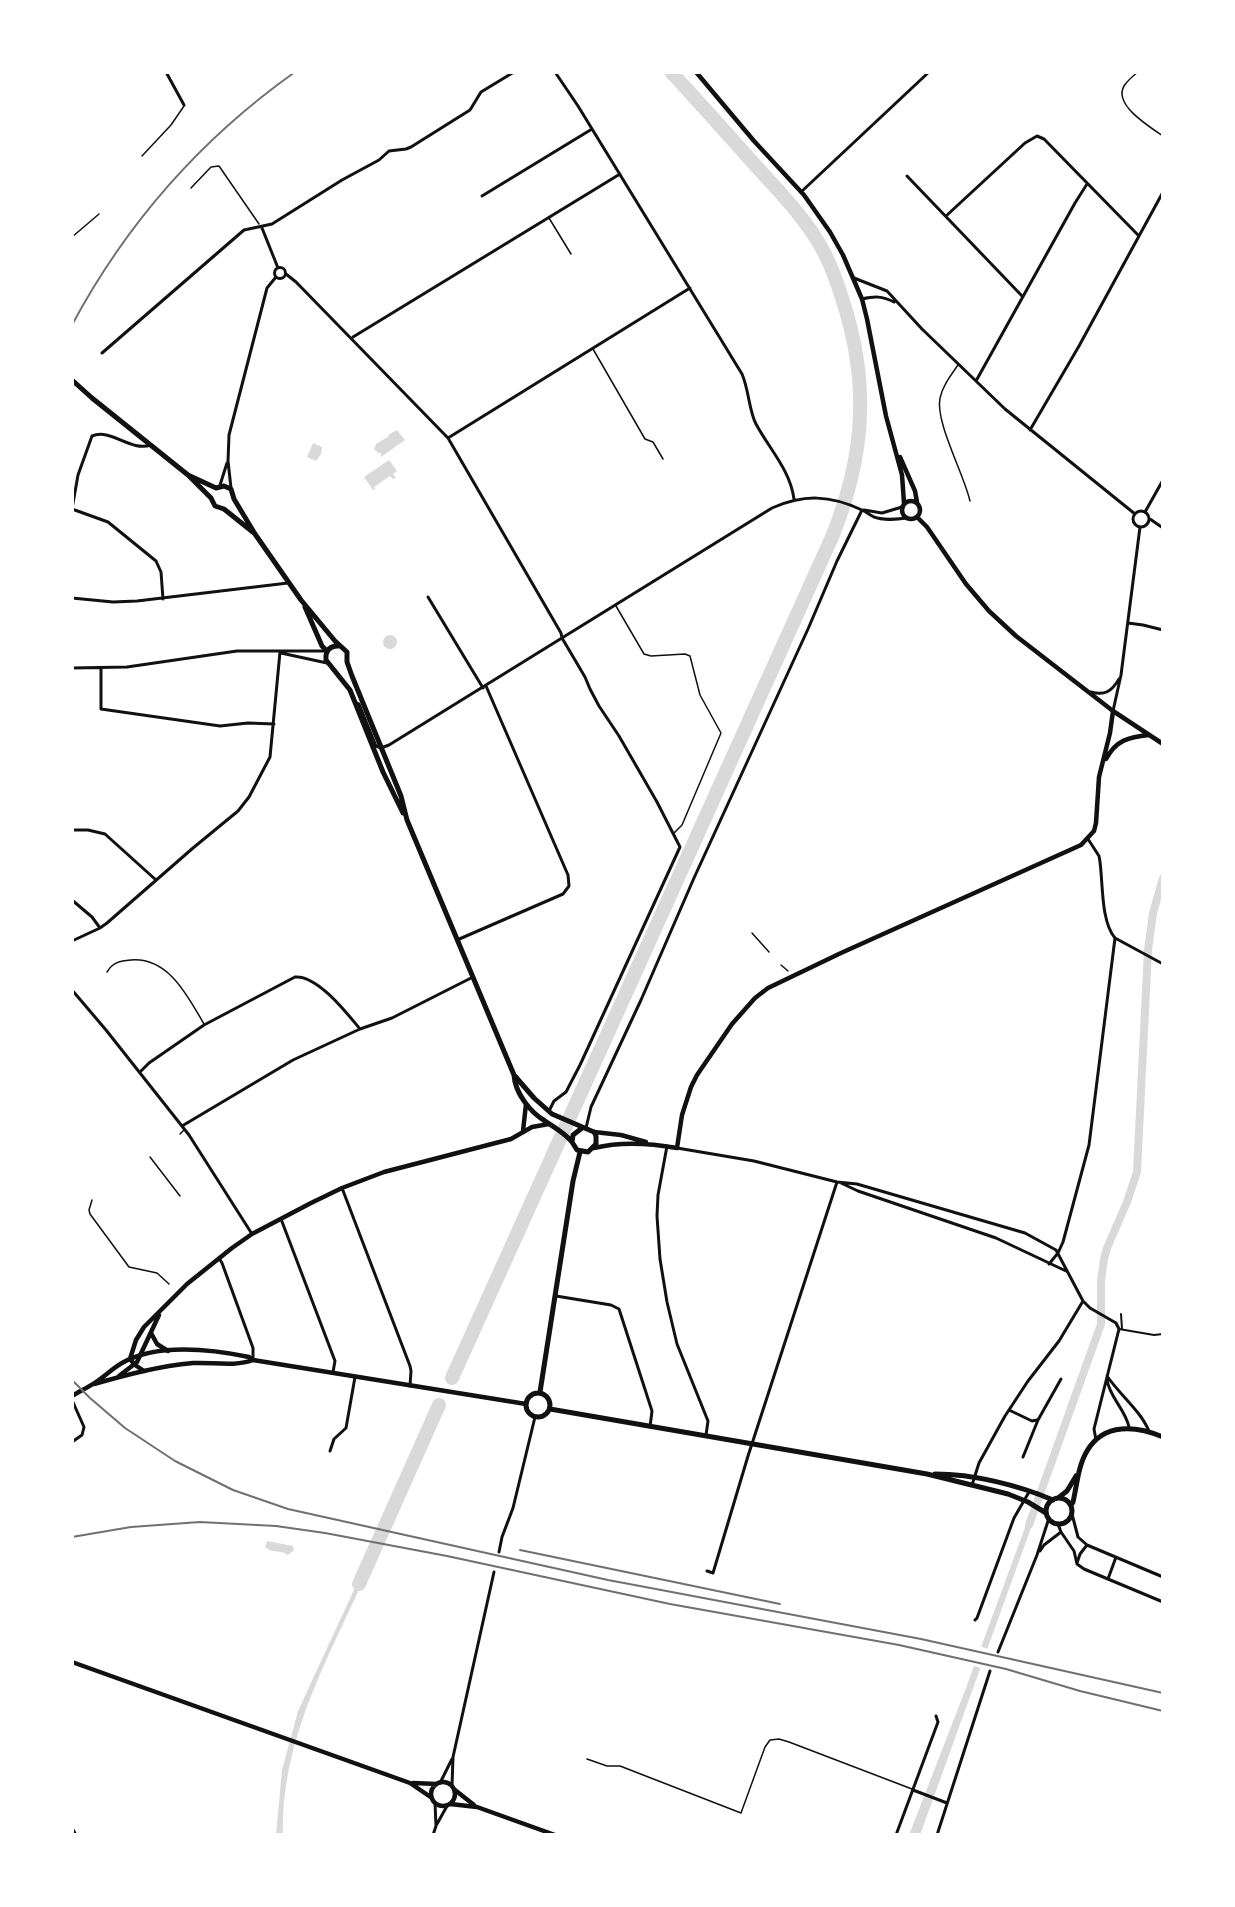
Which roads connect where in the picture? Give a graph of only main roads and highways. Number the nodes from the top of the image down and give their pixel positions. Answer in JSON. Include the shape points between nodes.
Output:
{"nodes":[{"id":1,"x":696,"y":72,"type":"edge"},
{"id":2,"x":72,"y":380,"type":"edge"},
{"id":3,"x":896,"y":449,"type":"junction"},
{"id":4,"x":188,"y":474,"type":"junction"},
{"id":5,"x":218,"y":487,"type":"junction"},
{"id":6,"x":211,"y":498,"type":"junction"},
{"id":7,"x":234,"y":499,"type":"junction"},
{"id":8,"x":917,"y":502,"type":"junction"},
{"id":9,"x":903,"y":505,"type":"junction"},
{"id":10,"x":224,"y":509,"type":"junction"},
{"id":11,"x":917,"y":517,"type":"junction"},
{"id":12,"x":255,"y":534,"type":"junction"},
{"id":13,"x":301,"y":600,"type":"junction"},
{"id":14,"x":339,"y":646,"type":"junction"},
{"id":15,"x":327,"y":651,"type":"junction"},
{"id":16,"x":347,"y":663,"type":"junction"},
{"id":17,"x":330,"y":665,"type":"junction"},
{"id":18,"x":1113,"y":711,"type":"junction"},
{"id":19,"x":1149,"y":735,"type":"junction"},
{"id":20,"x":1163,"y":744,"type":"edge"},
{"id":21,"x":1100,"y":772,"type":"junction"},
{"id":22,"x":407,"y":820,"type":"junction"},
{"id":23,"x":514,"y":1075,"type":"junction"},
{"id":24,"x":525,"y":1102,"type":"junction"},
{"id":25,"x":551,"y":1125,"type":"junction"},
{"id":26,"x":584,"y":1128,"type":"junction"},
{"id":27,"x":523,"y":1131,"type":"junction"},
{"id":28,"x":594,"y":1132,"type":"junction"},
{"id":29,"x":570,"y":1140,"type":"junction"},
{"id":30,"x":654,"y":1144,"type":"junction"},
{"id":31,"x":594,"y":1148,"type":"junction"},
{"id":32,"x":580,"y":1152,"type":"junction"},
{"id":33,"x":165,"y":1307,"type":"junction"},
{"id":34,"x":151,"y":1333,"type":"junction"},
{"id":35,"x":168,"y":1351,"type":"junction"},
{"id":36,"x":141,"y":1354,"type":"junction"},
{"id":37,"x":130,"y":1359,"type":"junction"},
{"id":38,"x":253,"y":1360,"type":"junction"},
{"id":39,"x":135,"y":1365,"type":"junction"},
{"id":40,"x":144,"y":1371,"type":"junction"},
{"id":41,"x":119,"y":1376,"type":"junction"},
{"id":42,"x":94,"y":1384,"type":"junction"},
{"id":43,"x":540,"y":1392,"type":"junction"},
{"id":44,"x":72,"y":1396,"type":"edge"},
{"id":45,"x":526,"y":1404,"type":"junction"},
{"id":46,"x":550,"y":1409,"type":"junction"},
{"id":47,"x":1163,"y":1437,"type":"edge"},
{"id":48,"x":1079,"y":1472,"type":"junction"},
{"id":49,"x":973,"y":1482,"type":"junction"},
{"id":50,"x":1056,"y":1499,"type":"junction"},
{"id":51,"x":1071,"y":1505,"type":"junction"},
{"id":52,"x":1046,"y":1514,"type":"junction"},
{"id":53,"x":72,"y":1662,"type":"edge"},
{"id":54,"x":410,"y":1783,"type":"junction"},
{"id":55,"x":439,"y":1783,"type":"junction"},
{"id":56,"x":453,"y":1788,"type":"junction"},
{"id":57,"x":434,"y":1801,"type":"junction"},
{"id":58,"x":449,"y":1805,"type":"junction"},
{"id":59,"x":477,"y":1807,"type":"junction"},
{"id":60,"x":555,"y":1835,"type":"edge"}],
"edges":[{"from":1,"to":3,"type":"main road","via":[[801,192],[830,232],[862,299]]},
{"from":2,"to":4,"type":"main road"},
{"from":3,"to":8,"type":"main road"},
{"from":3,"to":9,"type":"main road"},
{"from":4,"to":5,"type":"main road"},
{"from":4,"to":6,"type":"main road"},
{"from":5,"to":6,"type":"main road"},
{"from":5,"to":7,"type":"main road","via":[[231,489]]},
{"from":6,"to":10,"type":"main road","via":[[215,506]]},
{"from":7,"to":10,"type":"main road"},
{"from":7,"to":12,"type":"main road"},
{"from":8,"to":9,"type":"main road","via":[[910,500]]},
{"from":8,"to":11,"type":"main road","via":[[921,510]]},
{"from":9,"to":11,"type":"main road","via":[[906,518]]},
{"from":10,"to":12,"type":"main road"},
{"from":11,"to":18,"type":"main road","via":[[989,611]]},
{"from":12,"to":13,"type":"main road"},
{"from":13,"to":14,"type":"main road"},
{"from":13,"to":15,"type":"main road"},
{"from":14,"to":15,"type":"main road"},
{"from":14,"to":16,"type":"main road","via":[[347,652]]},
{"from":15,"to":17,"type":"main road"},
{"from":16,"to":17,"type":"main road","via":[[342,667]]},
{"from":16,"to":22,"type":"main road"},
{"from":17,"to":22,"type":"main road","via":[[350,690]]},
{"from":18,"to":19,"type":"main road"},
{"from":18,"to":21,"type":"main road"},
{"from":19,"to":20,"type":"main road"},
{"from":19,"to":21,"type":"main road","via":[[1122,740],[1110,751]]},
{"from":21,"to":30,"type":"main road","via":[[1096,823],[1088,839],[1076,849],[841,953],[755,998],[732,1024],[694,1081],[685,1101],[677,1148]]},
{"from":22,"to":23,"type":"main road"},
{"from":23,"to":24,"type":"main road"},
{"from":23,"to":26,"type":"main road","via":[[549,1111]]},
{"from":24,"to":25,"type":"main road"},
{"from":24,"to":27,"type":"main road"},
{"from":25,"to":27,"type":"main road"},
{"from":25,"to":29,"type":"main road"},
{"from":26,"to":28,"type":"main road"},
{"from":26,"to":29,"type":"main road"},
{"from":27,"to":33,"type":"main road","via":[[511,1139],[384,1172],[342,1188],[252,1234]]},
{"from":28,"to":30,"type":"main road"},
{"from":28,"to":31,"type":"main road"},
{"from":29,"to":32,"type":"main road"},
{"from":30,"to":31,"type":"main road","via":[[616,1143]]},
{"from":31,"to":32,"type":"main road"},
{"from":32,"to":43,"type":"main road"},
{"from":33,"to":34,"type":"main road"},
{"from":33,"to":37,"type":"main road","via":[[144,1328]]},
{"from":34,"to":35,"type":"main road","via":[[157,1344]]},
{"from":34,"to":36,"type":"main road"},
{"from":35,"to":36,"type":"main road"},
{"from":35,"to":38,"type":"main road","via":[[214,1351]]},
{"from":36,"to":37,"type":"main road"},
{"from":36,"to":39,"type":"main road"},
{"from":37,"to":39,"type":"main road"},
{"from":37,"to":42,"type":"main road"},
{"from":38,"to":40,"type":"main road"},
{"from":38,"to":45,"type":"main road"},
{"from":39,"to":40,"type":"main road"},
{"from":39,"to":41,"type":"main road"},
{"from":40,"to":41,"type":"main road"},
{"from":41,"to":42,"type":"main road"},
{"from":42,"to":44,"type":"main road"},
{"from":43,"to":45,"type":"main road","via":[[531,1395]]},
{"from":43,"to":46,"type":"main road","via":[[549,1398]]},
{"from":45,"to":46,"type":"main road","via":[[535,1417]]},
{"from":46,"to":49,"type":"main road"},
{"from":47,"to":48,"type":"main road","via":[[1128,1427],[1113,1430],[1087,1451]]},
{"from":48,"to":50,"type":"main road","via":[[1067,1491]]},
{"from":48,"to":51,"type":"main road"},
{"from":49,"to":50,"type":"main road","via":[[1010,1485]]},
{"from":49,"to":52,"type":"main road","via":[[1026,1501]]},
{"from":50,"to":51,"type":"main road"},
{"from":50,"to":52,"type":"main road","via":[[1048,1505]]},
{"from":51,"to":52,"type":"main road","via":[[1068,1520],[1058,1524]]},
{"from":53,"to":54,"type":"main road"},
{"from":54,"to":55,"type":"main road"},
{"from":54,"to":57,"type":"main road"},
{"from":55,"to":56,"type":"main road"},
{"from":55,"to":57,"type":"main road","via":[[432,1792]]},
{"from":56,"to":58,"type":"main road","via":[[454,1799]]},
{"from":56,"to":59,"type":"main road"},
{"from":57,"to":58,"type":"main road","via":[[441,1806]]},
{"from":58,"to":59,"type":"main road"},
{"from":59,"to":60,"type":"main road"}]}
